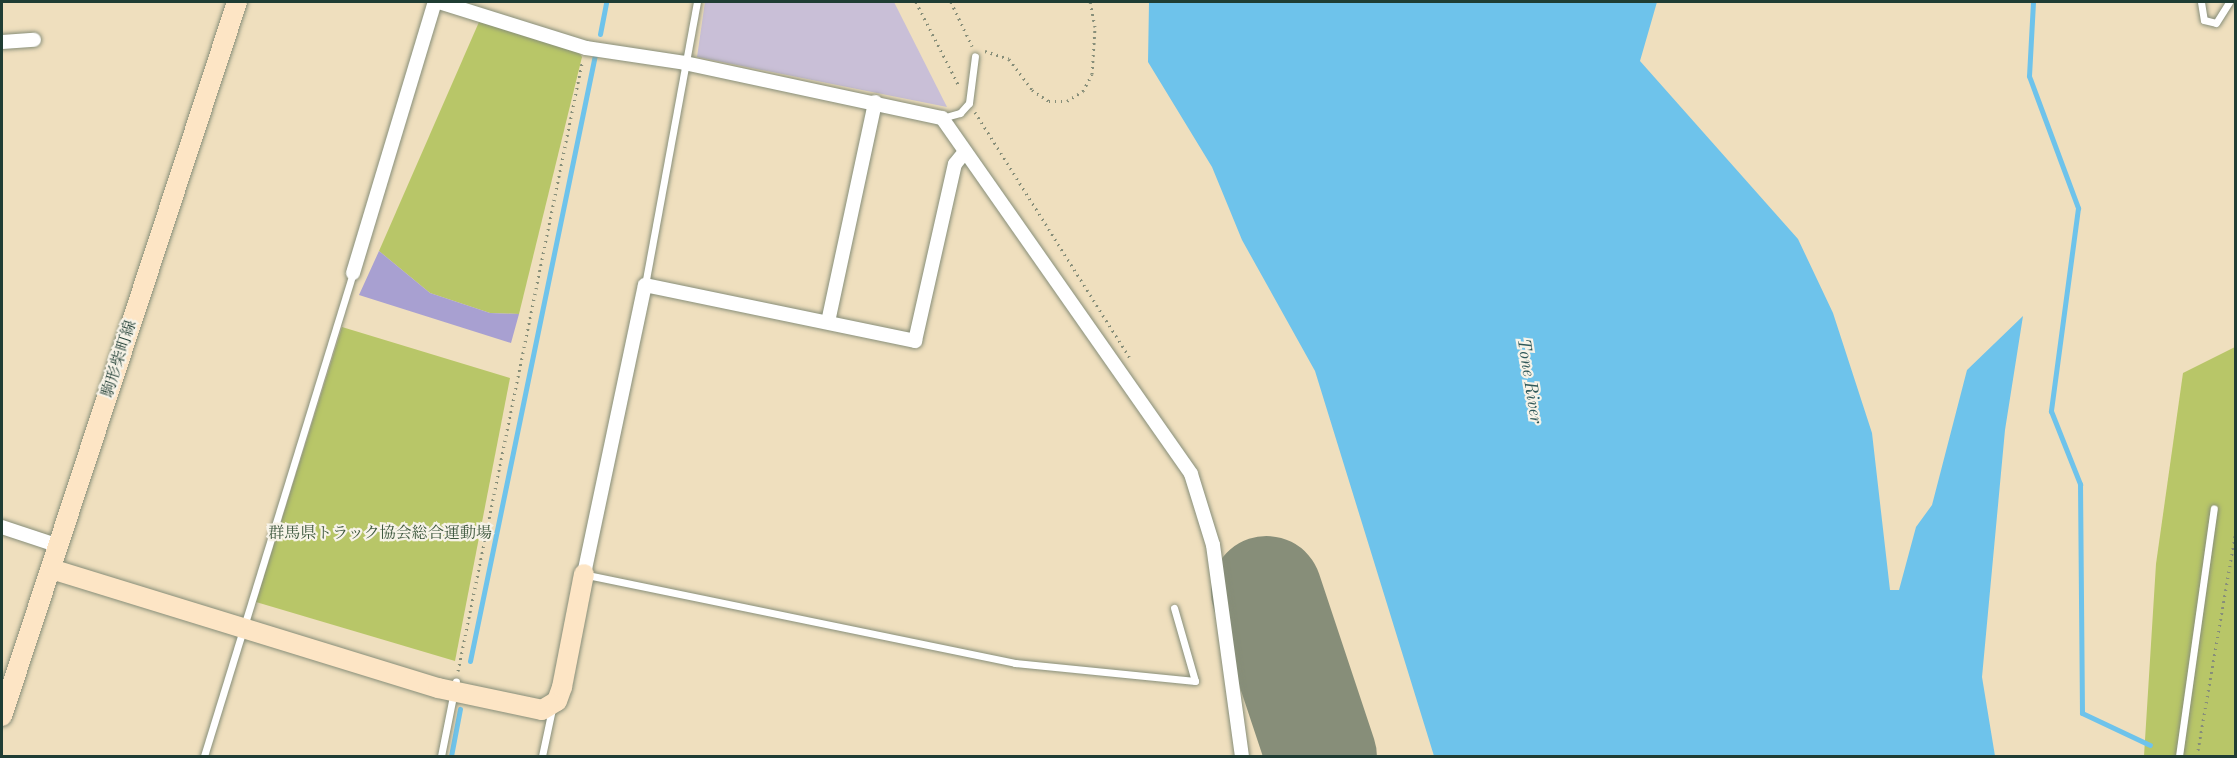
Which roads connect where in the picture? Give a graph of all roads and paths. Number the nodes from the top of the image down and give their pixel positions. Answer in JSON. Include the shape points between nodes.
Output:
{"nodes":[{"id":1,"x":237,"y":2,"type":"edge"},
{"id":2,"x":437,"y":2,"type":"edge"},
{"id":3,"x":697,"y":2,"type":"edge"},
{"id":4,"x":916,"y":2,"type":"edge"},
{"id":5,"x":951,"y":2,"type":"edge"},
{"id":6,"x":1090,"y":2,"type":"edge"},
{"id":7,"x":2201,"y":2,"type":"edge"},
{"id":8,"x":2229,"y":2,"type":"edge"},
{"id":9,"x":34,"y":40,"type":"dead end"},
{"id":10,"x":2,"y":42,"type":"edge"},
{"id":11,"x":586,"y":48,"type":"junction"},
{"id":12,"x":975,"y":56,"type":"junction"},
{"id":13,"x":685,"y":63,"type":"junction"},
{"id":14,"x":958,"y":83,"type":"dead end"},
{"id":15,"x":875,"y":102,"type":"junction"},
{"id":16,"x":942,"y":118,"type":"junction"},
{"id":17,"x":982,"y":123,"type":"dead end"},
{"id":18,"x":963,"y":154,"type":"junction"},
{"id":19,"x":353,"y":273,"type":"joint"},
{"id":20,"x":645,"y":285,"type":"junction"},
{"id":21,"x":828,"y":322,"type":"junction"},
{"id":22,"x":1133,"y":363,"type":"dead end"},
{"id":23,"x":2214,"y":508,"type":"dead end"},
{"id":24,"x":2,"y":527,"type":"edge"},
{"id":25,"x":2235,"y":531,"type":"edge"},
{"id":26,"x":55,"y":557,"type":"junction"},
{"id":27,"x":584,"y":574,"type":"junction"},
{"id":28,"x":1174,"y":608,"type":"dead end"},
{"id":29,"x":243,"y":623,"type":"junction"},
{"id":30,"x":455,"y":687,"type":"junction"},
{"id":31,"x":553,"y":704,"type":"junction"},
{"id":32,"x":2,"y":716,"type":"edge"},
{"id":33,"x":204,"y":756,"type":"edge"},
{"id":34,"x":441,"y":756,"type":"edge"},
{"id":35,"x":542,"y":756,"type":"edge"},
{"id":36,"x":1242,"y":756,"type":"edge"},
{"id":37,"x":2179,"y":756,"type":"edge"},
{"id":38,"x":2197,"y":756,"type":"edge"}],
"edges":[{"from":1,"to":26,"type":"main road","name":"駒形柴町線"},
{"from":2,"to":11,"type":"street"},
{"from":2,"to":19,"type":"street"},
{"from":3,"to":13,"type":"lane"},
{"from":4,"to":14,"type":"path"},
{"from":5,"to":12,"type":"path"},
{"from":6,"to":12,"type":"path","via":[[1095,27],[1092,74],[1083,92],[1067,101],[1048,101],[1032,90],[1009,59],[996,52]]},
{"from":7,"to":8,"type":"lane","via":[[2204,20],[2216,23]]},
{"from":9,"to":10,"type":"street"},
{"from":11,"to":13,"type":"street"},
{"from":11,"to":30,"type":"path"},
{"from":12,"to":16,"type":"lane","via":[[969,103],[960,113]]},
{"from":13,"to":15,"type":"street"},
{"from":13,"to":20,"type":"lane"},
{"from":15,"to":16,"type":"street"},
{"from":15,"to":21,"type":"street"},
{"from":16,"to":18,"type":"street"},
{"from":17,"to":22,"type":"path"},
{"from":18,"to":21,"type":"street","via":[[955,164],[915,341]]},
{"from":18,"to":36,"type":"street","via":[[1191,474],[1213,545]]},
{"from":19,"to":29,"type":"lane"},
{"from":20,"to":21,"type":"street"},
{"from":20,"to":27,"type":"street"},
{"from":23,"to":37,"type":"lane"},
{"from":24,"to":26,"type":"street"},
{"from":25,"to":38,"type":"path"},
{"from":26,"to":29,"type":"main road"},
{"from":26,"to":32,"type":"main road","name":"駒形柴町線"},
{"from":27,"to":28,"type":"lane","via":[[1015,663],[1195,681]]},
{"from":27,"to":31,"type":"main road","via":[[562,687]]},
{"from":29,"to":30,"type":"main road"},
{"from":29,"to":33,"type":"lane"},
{"from":30,"to":31,"type":"main road","via":[[534,709]]},
{"from":30,"to":34,"type":"lane"},
{"from":31,"to":35,"type":"lane"}]}
